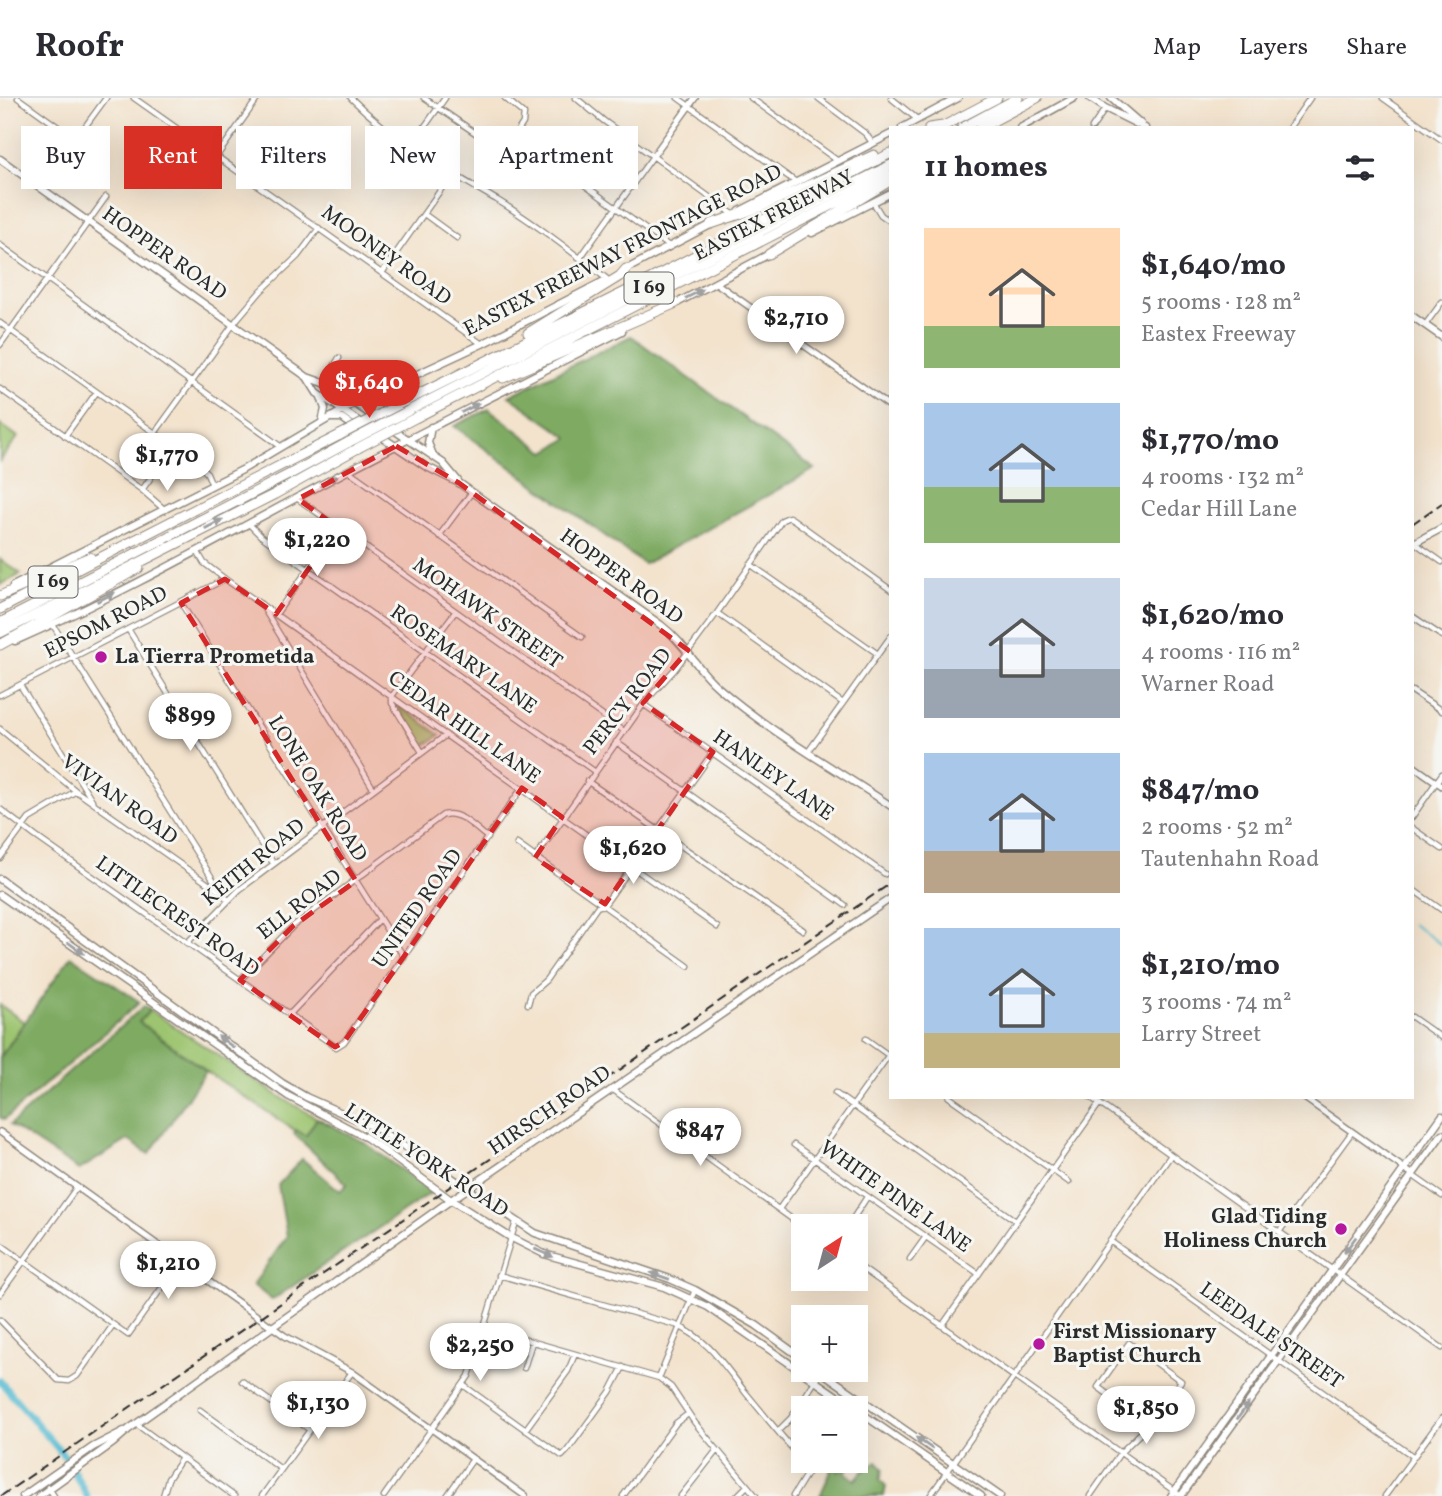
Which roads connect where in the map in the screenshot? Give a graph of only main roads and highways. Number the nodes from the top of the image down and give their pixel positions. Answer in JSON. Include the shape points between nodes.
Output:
{"nodes":[{"id":1,"x":958,"y":98,"type":"edge"},
{"id":2,"x":997,"y":98,"type":"edge"},
{"id":3,"x":1018,"y":98,"type":"edge"},
{"id":4,"x":1037,"y":98,"type":"edge"},
{"id":5,"x":1062,"y":98,"type":"edge"},
{"id":6,"x":1074,"y":98,"type":"edge"},
{"id":7,"x":1090,"y":98,"type":"edge"},
{"id":8,"x":1116,"y":100,"type":"edge"},
{"id":9,"x":1105,"y":108,"type":"junction"},
{"id":10,"x":1053,"y":109,"type":"junction"},
{"id":11,"x":905,"y":126,"type":"edge"},
{"id":12,"x":944,"y":126,"type":"edge"},
{"id":13,"x":966,"y":126,"type":"edge"},
{"id":14,"x":984,"y":126,"type":"edge"},
{"id":15,"x":1023,"y":126,"type":"edge"},
{"id":16,"x":1141,"y":126,"type":"edge"},
{"id":17,"x":1143,"y":126,"type":"edge"},
{"id":18,"x":889,"y":135,"type":"edge"},
{"id":19,"x":889,"y":148,"type":"edge"},
{"id":20,"x":889,"y":154,"type":"edge"},
{"id":21,"x":0,"y":159,"type":"edge"},
{"id":22,"x":889,"y":166,"type":"edge"},
{"id":23,"x":889,"y":176,"type":"edge"},
{"id":24,"x":889,"y":182,"type":"edge"},
{"id":25,"x":889,"y":194,"type":"edge"},
{"id":26,"x":711,"y":224,"type":"junction"},
{"id":27,"x":769,"y":254,"type":"junction"},
{"id":28,"x":626,"y":270,"type":"junction"},
{"id":29,"x":676,"y":303,"type":"junction"},
{"id":30,"x":1414,"y":317,"type":"edge"},
{"id":31,"x":1442,"y":337,"type":"edge"},
{"id":32,"x":307,"y":377,"type":"junction"},
{"id":33,"x":454,"y":378,"type":"junction"},
{"id":34,"x":488,"y":380,"type":"junction"},
{"id":35,"x":383,"y":390,"type":"junction"},
{"id":36,"x":320,"y":395,"type":"junction"},
{"id":37,"x":355,"y":403,"type":"junction"},
{"id":38,"x":343,"y":411,"type":"junction"},
{"id":39,"x":329,"y":418,"type":"junction"},
{"id":40,"x":322,"y":422,"type":"junction"},
{"id":41,"x":428,"y":429,"type":"junction"},
{"id":42,"x":409,"y":439,"type":"junction"},
{"id":43,"x":396,"y":446,"type":"junction"},
{"id":44,"x":377,"y":456,"type":"junction"},
{"id":45,"x":433,"y":457,"type":"junction"},
{"id":46,"x":459,"y":483,"type":"junction"},
{"id":47,"x":1442,"y":528,"type":"edge"},
{"id":48,"x":1414,"y":544,"type":"edge"},
{"id":49,"x":106,"y":555,"type":"junction"},
{"id":50,"x":153,"y":555,"type":"junction"},
{"id":51,"x":0,"y":595,"type":"edge"},
{"id":52,"x":0,"y":609,"type":"edge"},
{"id":53,"x":0,"y":623,"type":"edge"},
{"id":54,"x":0,"y":633,"type":"edge"},
{"id":55,"x":0,"y":646,"type":"edge"},
{"id":56,"x":889,"y":805,"type":"edge"},
{"id":57,"x":0,"y":879,"type":"edge"},
{"id":58,"x":0,"y":895,"type":"edge"},
{"id":59,"x":889,"y":899,"type":"edge"},
{"id":60,"x":54,"y":917,"type":"junction"},
{"id":61,"x":47,"y":927,"type":"junction"},
{"id":62,"x":1442,"y":1116,"type":"edge"},
{"id":63,"x":1442,"y":1134,"type":"edge"},
{"id":64,"x":414,"y":1152,"type":"junction"},
{"id":65,"x":403,"y":1165,"type":"junction"},
{"id":66,"x":466,"y":1189,"type":"junction"},
{"id":67,"x":451,"y":1200,"type":"junction"},
{"id":68,"x":1366,"y":1224,"type":"junction"},
{"id":69,"x":1373,"y":1229,"type":"junction"},
{"id":70,"x":1304,"y":1310,"type":"junction"},
{"id":71,"x":741,"y":1316,"type":"junction"},
{"id":72,"x":1311,"y":1316,"type":"junction"},
{"id":73,"x":734,"y":1325,"type":"junction"},
{"id":74,"x":771,"y":1336,"type":"junction"},
{"id":75,"x":764,"y":1346,"type":"junction"},
{"id":76,"x":791,"y":1350,"type":"edge"},
{"id":77,"x":836,"y":1382,"type":"edge"},
{"id":78,"x":887,"y":1417,"type":"junction"},
{"id":79,"x":1222,"y":1423,"type":"junction"},
{"id":80,"x":132,"y":1426,"type":"junction"},
{"id":81,"x":881,"y":1426,"type":"junction"},
{"id":82,"x":900,"y":1427,"type":"junction"},
{"id":83,"x":1230,"y":1429,"type":"junction"},
{"id":84,"x":894,"y":1435,"type":"junction"},
{"id":85,"x":1172,"y":1494,"type":"edge"},
{"id":86,"x":23,"y":1496,"type":"edge"},
{"id":87,"x":38,"y":1496,"type":"edge"},
{"id":88,"x":981,"y":1496,"type":"edge"},
{"id":89,"x":1000,"y":1496,"type":"edge"},
{"id":90,"x":1181,"y":1496,"type":"edge"}],
"edges":[{"from":1,"to":11,"type":"main road"},
{"from":2,"to":12,"type":"highway"},
{"from":3,"to":13,"type":"highway"},
{"from":4,"to":14,"type":"highway"},
{"from":5,"to":10,"type":"main road"},
{"from":6,"to":10,"type":"main road"},
{"from":7,"to":9,"type":"main road"},
{"from":8,"to":9,"type":"main road"},
{"from":8,"to":17,"type":"main road"},
{"from":9,"to":16,"type":"main road"},
{"from":10,"to":15,"type":"main road"},
{"from":18,"to":26,"type":"main road","name":"EASTEX FREEWAY FRONTAGE ROAD"},
{"from":19,"to":26,"type":"highway","via":[[761,207]]},
{"from":20,"to":33,"type":"highway","name":"EASTEX FREEWAY","number":"I 69"},
{"from":21,"to":32,"type":"main road","name":"HOPPER ROAD"},
{"from":22,"to":53,"type":"highway","number":"I 69","bridge":true},
{"from":23,"to":34,"type":"highway","name":"EASTEX FREEWAY","number":"I 69"},
{"from":24,"to":27,"type":"highway"},
{"from":25,"to":27,"type":"main road"},
{"from":26,"to":28,"type":"main road","name":"EASTEX FREEWAY FRONTAGE ROAD"},
{"from":29,"to":27,"type":"main road","one_way":true},
{"from":28,"to":33,"type":"highway"},
{"from":28,"to":35,"type":"main road","name":"EASTEX FREEWAY FRONTAGE ROAD"},
{"from":29,"to":34,"type":"highway","via":[[507,377]]},
{"from":41,"to":29,"type":"main road","one_way":true},
{"from":30,"to":31,"type":"main road"},
{"from":32,"to":36,"type":"main road","name":"HOPPER ROAD"},
{"from":32,"to":37,"type":"main road","name":"HOPPER ROAD"},
{"from":33,"to":49,"type":"highway","name":"EASTEX FREEWAY","number":"I 69","bridge":true},
{"from":50,"to":34,"type":"highway","name":"EASTEX FREEWAY","number":"I 69","one_way":true,"bridge":true},
{"from":35,"to":37,"type":"main road","name":"EASTEX FREEWAY FRONTAGE ROAD"},
{"from":35,"to":41,"type":"main road","via":[[383,405],[411,429]]},
{"from":36,"to":38,"type":"main road","name":"HOPPER ROAD"},
{"from":36,"to":40,"type":"main road","via":[[325,409]]},
{"from":37,"to":38,"type":"main road","name":"EASTEX FREEWAY FRONTAGE ROAD"},
{"from":37,"to":42,"type":"main road","name":"HOPPER ROAD"},
{"from":38,"to":39,"type":"main road","name":"EASTEX FREEWAY FRONTAGE ROAD"},
{"from":38,"to":43,"type":"main road","name":"HOPPER ROAD"},
{"from":39,"to":40,"type":"main road","name":"EASTEX FREEWAY FRONTAGE ROAD"},
{"from":39,"to":44,"type":"main road","via":[[342,418],[365,434],[376,444]]},
{"from":40,"to":51,"type":"main road","name":"EASTEX FREEWAY FRONTAGE ROAD","via":[[242,470]]},
{"from":41,"to":42,"type":"main road"},
{"from":41,"to":45,"type":"main road"},
{"from":42,"to":43,"type":"main road"},
{"from":42,"to":45,"type":"main road","name":"HOPPER ROAD"},
{"from":43,"to":44,"type":"main road"},
{"from":43,"to":46,"type":"main road","name":"HOPPER ROAD"},
{"from":55,"to":44,"type":"main road","one_way":true,"via":[[52,625]]},
{"from":45,"to":46,"type":"main road","name":"HOPPER ROAD"},
{"from":46,"to":56,"type":"main road","name":"HOPPER ROAD","via":[[661,625],[720,689]]},
{"from":47,"to":48,"type":"main road"},
{"from":49,"to":51,"type":"highway","via":[[91,556]]},
{"from":49,"to":52,"type":"highway","name":"EASTEX FREEWAY","number":"I 69"},
{"from":50,"to":54,"type":"highway","name":"EASTEX FREEWAY","number":"I 69"},
{"from":50,"to":55,"type":"highway","via":[[140,567]]},
{"from":57,"to":60,"type":"main road","name":"LITTLE YORK ROAD"},
{"from":58,"to":61,"type":"main road","name":"LITTLE YORK ROAD"},
{"from":59,"to":66,"type":"main road","name":"HIRSCH ROAD"},
{"from":60,"to":61,"type":"main road"},
{"from":64,"to":60,"type":"main road","name":"LITTLE YORK ROAD","one_way":true,"via":[[378,1129],[282,1083]]},
{"from":61,"to":65,"type":"main road","name":"LITTLE YORK ROAD","one_way":true,"via":[[288,1096],[366,1138]]},
{"from":62,"to":68,"type":"main road"},
{"from":63,"to":69,"type":"main road"},
{"from":64,"to":65,"type":"main road"},
{"from":64,"to":66,"type":"main road","name":"LITTLE YORK ROAD"},
{"from":65,"to":67,"type":"main road","name":"LITTLE YORK ROAD"},
{"from":66,"to":67,"type":"main road","name":"HIRSCH ROAD"},
{"from":71,"to":66,"type":"main road","name":"LITTLE YORK ROAD","one_way":true,"via":[[670,1279],[534,1233]]},
{"from":67,"to":73,"type":"main road","name":"LITTLE YORK ROAD","one_way":true,"via":[[510,1237],[562,1260],[692,1299]]},
{"from":67,"to":80,"type":"main road","name":"HIRSCH ROAD"},
{"from":68,"to":69,"type":"main road"},
{"from":68,"to":70,"type":"main road","one_way":true},
{"from":69,"to":72,"type":"main road"},
{"from":70,"to":72,"type":"main road"},
{"from":70,"to":79,"type":"main road"},
{"from":71,"to":73,"type":"main road"},
{"from":71,"to":74,"type":"main road","name":"LITTLE YORK ROAD"},
{"from":83,"to":72,"type":"main road","one_way":true},
{"from":73,"to":75,"type":"main road","name":"LITTLE YORK ROAD"},
{"from":74,"to":75,"type":"main road"},
{"from":74,"to":76,"type":"main road","name":"LITTLE YORK ROAD"},
{"from":75,"to":81,"type":"main road","name":"LITTLE YORK ROAD"},
{"from":77,"to":78,"type":"main road"},
{"from":78,"to":81,"type":"main road"},
{"from":78,"to":82,"type":"main road"},
{"from":79,"to":83,"type":"main road"},
{"from":79,"to":85,"type":"main road"},
{"from":80,"to":86,"type":"main road","name":"HIRSCH ROAD","via":[[77,1457]]},
{"from":80,"to":87,"type":"main road","name":"HIRSCH ROAD"},
{"from":81,"to":84,"type":"main road","name":"LITTLE YORK ROAD"},
{"from":82,"to":84,"type":"main road"},
{"from":89,"to":82,"type":"main road","one_way":true},
{"from":83,"to":90,"type":"main road"},
{"from":84,"to":88,"type":"main road","name":"LITTLE YORK ROAD"}]}
